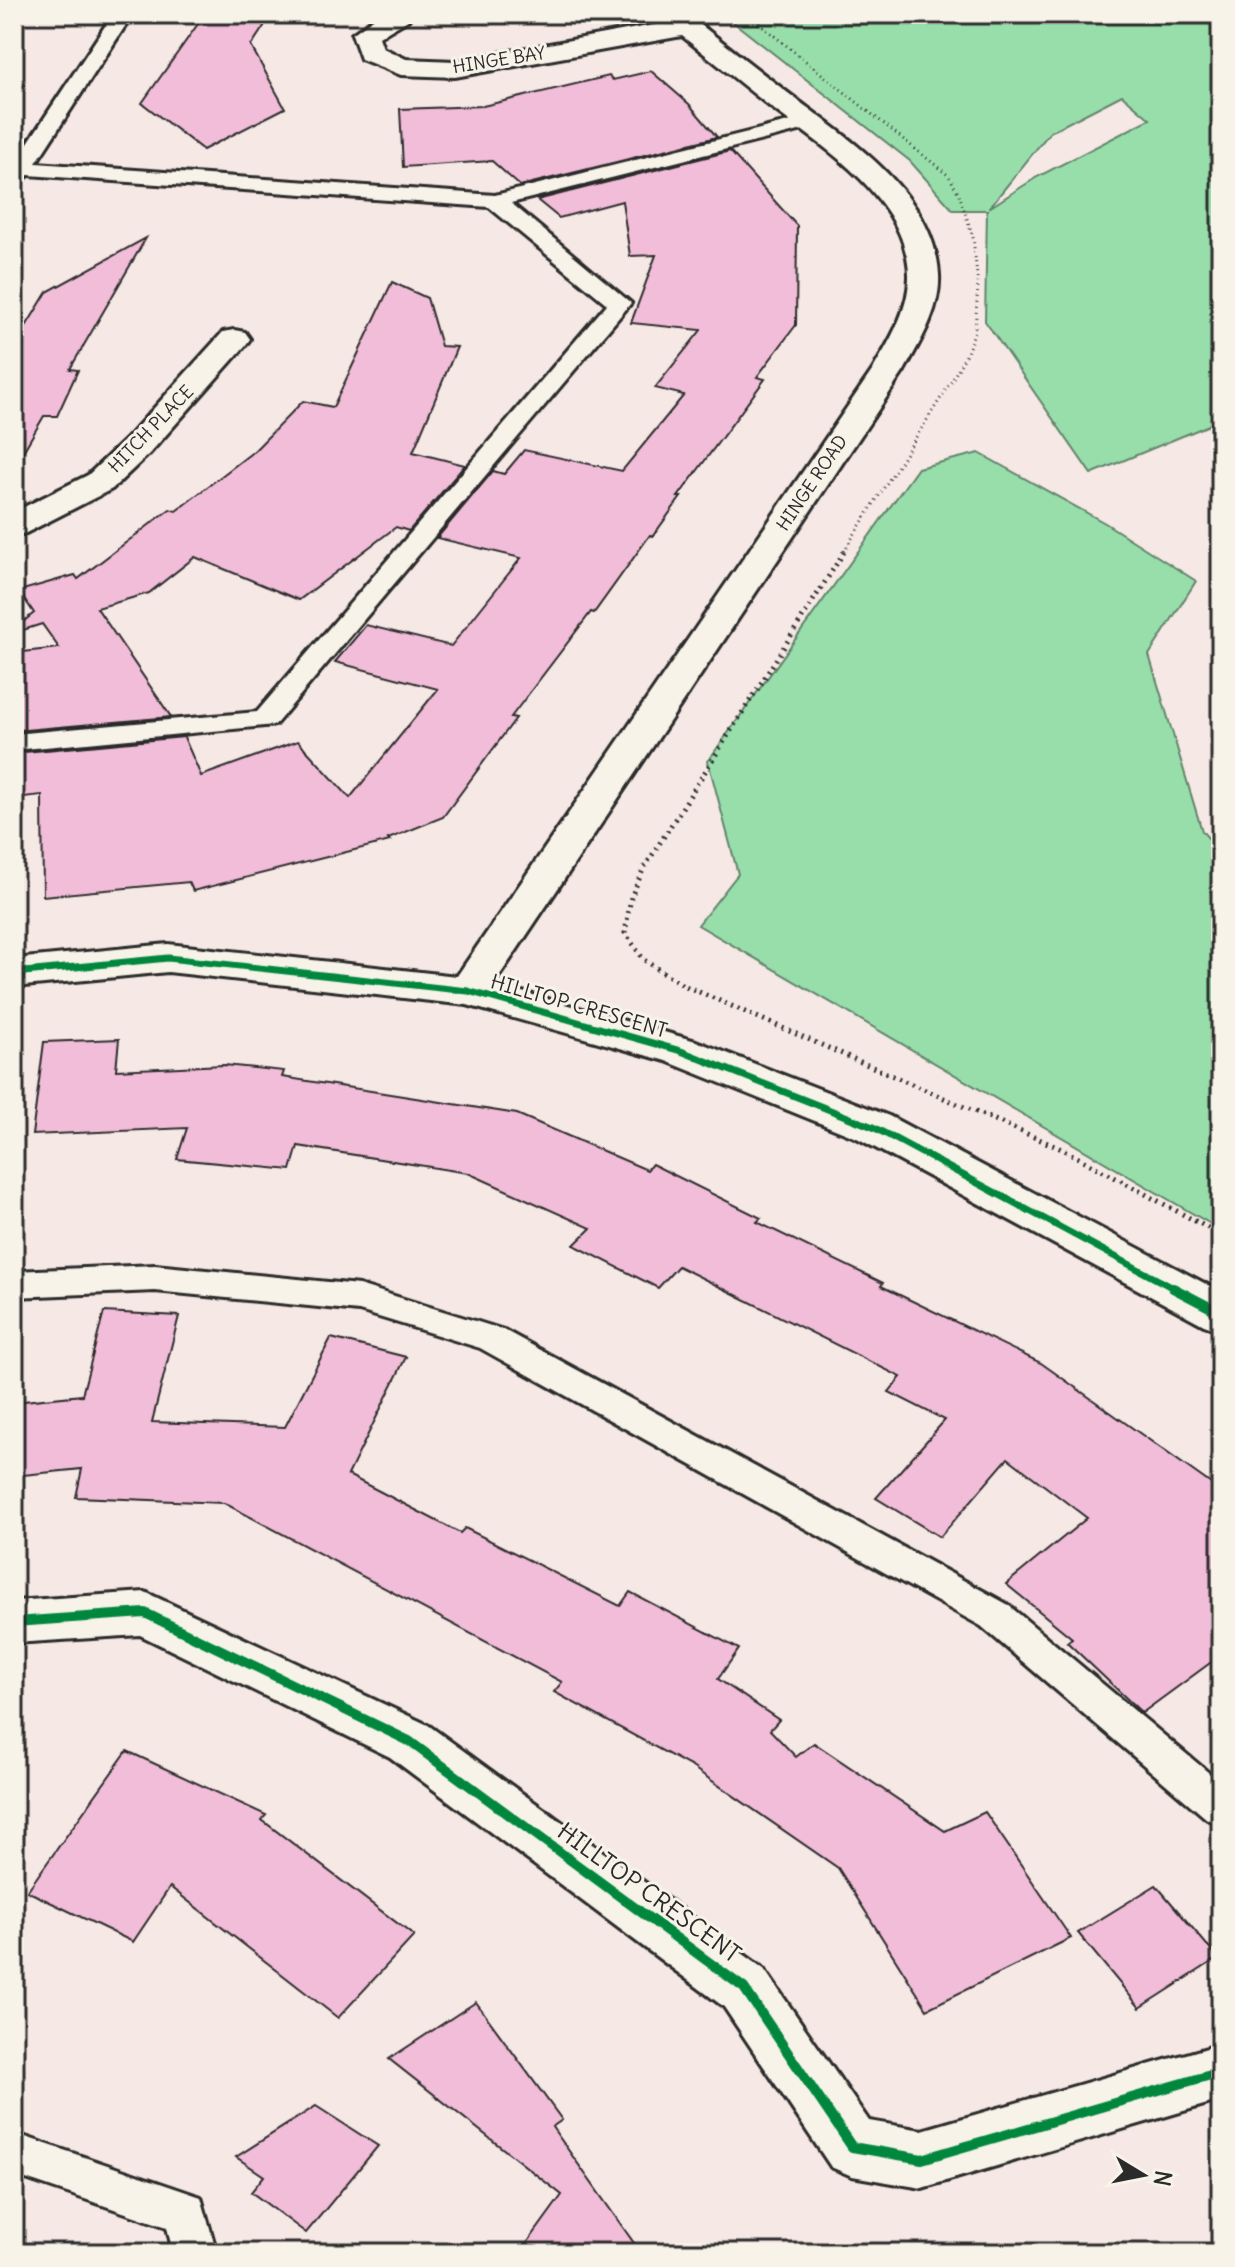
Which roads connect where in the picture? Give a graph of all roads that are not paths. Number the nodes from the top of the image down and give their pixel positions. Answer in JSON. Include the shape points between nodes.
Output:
{"nodes":[{"id":1,"x":123,"y":14,"type":"edge"},
{"id":2,"x":399,"y":14,"type":"edge"},
{"id":3,"x":678,"y":21,"type":"edge"},
{"id":4,"x":808,"y":123,"type":"junction"},
{"id":5,"x":18,"y":174,"type":"edge"},
{"id":6,"x":495,"y":201,"type":"junction"},
{"id":7,"x":234,"y":339,"type":"dead end"},
{"id":8,"x":14,"y":526,"type":"edge"},
{"id":9,"x":14,"y":742,"type":"edge"},
{"id":10,"x":14,"y":973,"type":"edge"},
{"id":11,"x":468,"y":991,"type":"junction"},
{"id":12,"x":14,"y":1284,"type":"edge"},
{"id":13,"x":1221,"y":1313,"type":"edge"},
{"id":14,"x":14,"y":1622,"type":"edge"},
{"id":15,"x":1221,"y":1807,"type":"edge"},
{"id":16,"x":1221,"y":2072,"type":"edge"},
{"id":17,"x":14,"y":2154,"type":"edge"},
{"id":18,"x":195,"y":2253,"type":"edge"}],
"edges":[{"from":1,"to":5,"type":"lane"},
{"from":2,"to":3,"type":"street","name":"HINGE BAY","via":[[365,34],[371,53],[401,67],[455,69]]},
{"from":3,"to":4,"type":"street","name":"HINGE ROAD"},
{"from":4,"to":6,"type":"lane"},
{"from":4,"to":11,"type":"street","name":"HINGE ROAD","via":[[854,159],[906,218],[924,274],[914,319],[888,371]]},
{"from":5,"to":6,"type":"lane"},
{"from":6,"to":9,"type":"lane","via":[[620,303],[265,719]]},
{"from":7,"to":8,"type":"street","name":"HITCH PLACE","via":[[100,482]]},
{"from":10,"to":11,"type":"street","name":"HILLTOP CRESCENT","via":[[168,958]]},
{"from":11,"to":13,"type":"street","name":"HILLTOP CRESCENT","via":[[681,1051],[873,1127]]},
{"from":12,"to":15,"type":"lane","via":[[155,1278],[359,1298],[492,1339],[994,1615]]},
{"from":14,"to":16,"type":"street","name":"HILLTOP CRESCENT","via":[[145,1613],[409,1741],[744,1988],[852,2147],[922,2159]]},
{"from":17,"to":18,"type":"lane","via":[[185,2212]]}]}
